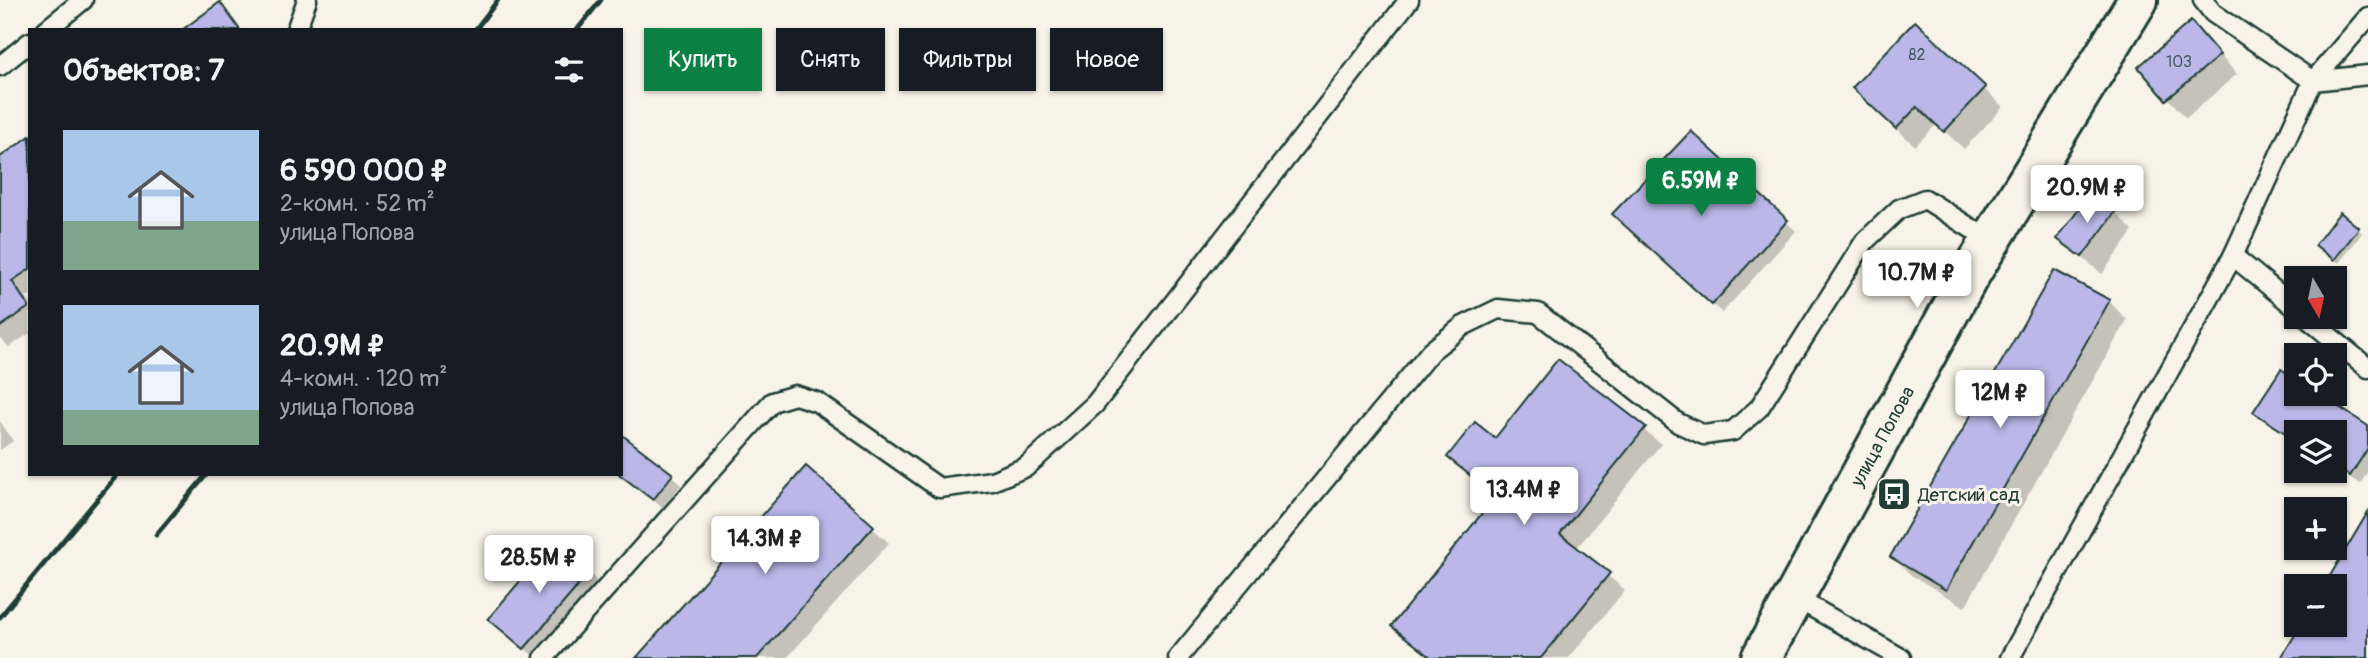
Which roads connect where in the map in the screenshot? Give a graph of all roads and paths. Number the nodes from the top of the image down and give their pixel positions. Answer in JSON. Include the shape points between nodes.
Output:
{"nodes":[{"id":1,"x":83,"y":0,"type":"edge"},
{"id":2,"x":307,"y":0,"type":"edge"},
{"id":3,"x":1409,"y":0,"type":"edge"},
{"id":4,"x":2138,"y":0,"type":"edge"},
{"id":5,"x":2203,"y":0,"type":"edge"},
{"id":6,"x":2368,"y":17,"type":"edge"},
{"id":7,"x":48,"y":28,"type":"edge"},
{"id":8,"x":297,"y":28,"type":"edge"},
{"id":9,"x":28,"y":44,"type":"edge"},
{"id":10,"x":0,"y":66,"type":"edge"},
{"id":11,"x":2368,"y":75,"type":"edge"},
{"id":12,"x":2313,"y":81,"type":"junction"},
{"id":13,"x":1991,"y":241,"type":"junction"},
{"id":14,"x":2233,"y":256,"type":"junction"},
{"id":15,"x":2284,"y":298,"type":"edge"},
{"id":16,"x":2321,"y":329,"type":"edge"},
{"id":17,"x":2368,"y":368,"type":"edge"},
{"id":18,"x":1794,"y":597,"type":"junction"},
{"id":19,"x":544,"y":658,"type":"edge"},
{"id":20,"x":1178,"y":658,"type":"edge"},
{"id":21,"x":1761,"y":658,"type":"edge"},
{"id":22,"x":1901,"y":658,"type":"edge"},
{"id":23,"x":2010,"y":658,"type":"edge"}],
"edges":[{"from":1,"to":7,"type":"lane"},
{"from":2,"to":8,"type":"lane"},
{"from":3,"to":19,"type":"lane","via":[[1095,404],[1026,467],[992,481],[939,488],[817,402],[794,395],[772,402]]},
{"from":4,"to":13,"type":"street","name":"улица Попова"},
{"from":5,"to":12,"type":"lane","via":[[2213,13]]},
{"from":6,"to":12,"type":"lane"},
{"from":9,"to":10,"type":"lane"},
{"from":11,"to":12,"type":"lane"},
{"from":12,"to":14,"type":"lane"},
{"from":13,"to":18,"type":"street","name":"улица Попова"},
{"from":13,"to":20,"type":"lane","via":[[1925,199],[1899,209],[1865,241],[1759,408],[1732,431],[1704,435],[1678,423],[1538,313],[1498,309],[1463,326],[1431,351]]},
{"from":14,"to":15,"type":"lane"},
{"from":14,"to":23,"type":"lane"},
{"from":16,"to":17,"type":"lane"},
{"from":18,"to":21,"type":"street","name":"улица Попова"},
{"from":18,"to":22,"type":"lane"}]}
